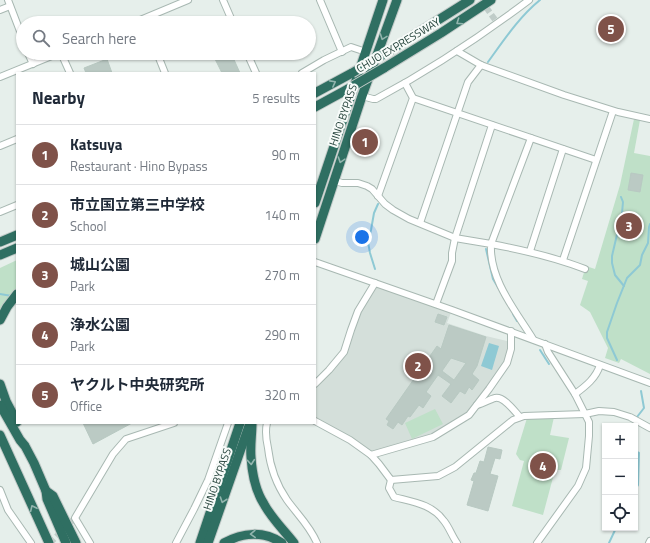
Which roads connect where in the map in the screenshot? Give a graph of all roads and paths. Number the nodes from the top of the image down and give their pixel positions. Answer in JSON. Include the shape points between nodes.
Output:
{"nodes":[{"id":1,"x":188,"y":0,"type":"edge"},
{"id":2,"x":223,"y":0,"type":"edge"},
{"id":3,"x":320,"y":0,"type":"edge"},
{"id":4,"x":383,"y":0,"type":"edge"},
{"id":5,"x":397,"y":0,"type":"edge"},
{"id":6,"x":470,"y":0,"type":"edge"},
{"id":7,"x":491,"y":0,"type":"edge"},
{"id":8,"x":529,"y":0,"type":"edge"},
{"id":9,"x":9,"y":3,"type":"edge"},
{"id":10,"x":0,"y":10,"type":"edge"},
{"id":11,"x":154,"y":16,"type":"edge"},
{"id":12,"x":230,"y":16,"type":"edge"},
{"id":13,"x":16,"y":21,"type":"edge"},
{"id":14,"x":457,"y":51,"type":"junction"},
{"id":15,"x":342,"y":52,"type":"junction"},
{"id":16,"x":366,"y":52,"type":"junction"},
{"id":17,"x":31,"y":60,"type":"edge"},
{"id":18,"x":43,"y":60,"type":"edge"},
{"id":19,"x":64,"y":60,"type":"edge"},
{"id":20,"x":160,"y":60,"type":"edge"},
{"id":21,"x":250,"y":60,"type":"edge"},
{"id":22,"x":33,"y":64,"type":"junction"},
{"id":23,"x":481,"y":65,"type":"junction"},
{"id":24,"x":70,"y":72,"type":"edge"},
{"id":25,"x":165,"y":72,"type":"edge"},
{"id":26,"x":256,"y":72,"type":"edge"},
{"id":27,"x":304,"y":72,"type":"edge"},
{"id":28,"x":0,"y":77,"type":"edge"},
{"id":29,"x":405,"y":83,"type":"junction"},
{"id":30,"x":316,"y":92,"type":"edge"},
{"id":31,"x":362,"y":96,"type":"junction"},
{"id":32,"x":413,"y":98,"type":"junction"},
{"id":33,"x":316,"y":106,"type":"edge"},
{"id":34,"x":613,"y":111,"type":"junction"},
{"id":35,"x":456,"y":113,"type":"junction"},
{"id":36,"x":650,"y":119,"type":"edge"},
{"id":37,"x":492,"y":125,"type":"junction"},
{"id":38,"x":530,"y":138,"type":"junction"},
{"id":39,"x":16,"y":139,"type":"edge"},
{"id":40,"x":0,"y":146,"type":"edge"},
{"id":41,"x":563,"y":149,"type":"junction"},
{"id":42,"x":596,"y":160,"type":"junction"},
{"id":43,"x":335,"y":181,"type":"junction"},
{"id":44,"x":317,"y":189,"type":"edge"},
{"id":45,"x":378,"y":196,"type":"junction"},
{"id":46,"x":16,"y":205,"type":"edge"},
{"id":47,"x":0,"y":212,"type":"edge"},
{"id":48,"x":420,"y":223,"type":"junction"},
{"id":49,"x":16,"y":235,"type":"edge"},
{"id":50,"x":316,"y":236,"type":"edge"},
{"id":51,"x":455,"y":238,"type":"junction"},
{"id":52,"x":0,"y":242,"type":"edge"},
{"id":53,"x":491,"y":244,"type":"junction"},
{"id":54,"x":16,"y":248,"type":"edge"},
{"id":55,"x":530,"y":251,"type":"junction"},
{"id":56,"x":0,"y":255,"type":"edge"},
{"id":57,"x":563,"y":260,"type":"junction"},
{"id":58,"x":316,"y":262,"type":"edge"},
{"id":59,"x":585,"y":269,"type":"dead end"},
{"id":60,"x":375,"y":283,"type":"junction"},
{"id":61,"x":14,"y":297,"type":"edge"},
{"id":62,"x":436,"y":304,"type":"junction"},
{"id":63,"x":0,"y":320,"type":"edge"},
{"id":64,"x":511,"y":332,"type":"junction"},
{"id":65,"x":533,"y":339,"type":"junction"},
{"id":66,"x":545,"y":344,"type":"junction"},
{"id":67,"x":600,"y":365,"type":"junction"},
{"id":68,"x":316,"y":383,"type":"edge"},
{"id":69,"x":650,"y":383,"type":"edge"},
{"id":70,"x":0,"y":384,"type":"edge"},
{"id":71,"x":575,"y":394,"type":"junction"},
{"id":72,"x":0,"y":405,"type":"edge"},
{"id":73,"x":477,"y":405,"type":"junction"},
{"id":74,"x":585,"y":414,"type":"junction"},
{"id":75,"x":520,"y":417,"type":"junction"},
{"id":76,"x":16,"y":420,"type":"edge"},
{"id":77,"x":316,"y":422,"type":"edge"},
{"id":78,"x":18,"y":424,"type":"edge"},
{"id":79,"x":171,"y":424,"type":"edge"},
{"id":80,"x":228,"y":424,"type":"edge"},
{"id":81,"x":240,"y":424,"type":"edge"},
{"id":82,"x":251,"y":424,"type":"edge"},
{"id":83,"x":251,"y":424,"type":"edge"},
{"id":84,"x":266,"y":424,"type":"edge"},
{"id":85,"x":650,"y":428,"type":"edge"},
{"id":86,"x":0,"y":435,"type":"edge"},
{"id":87,"x":25,"y":446,"type":"junction"},
{"id":88,"x":370,"y":455,"type":"junction"},
{"id":89,"x":391,"y":480,"type":"junction"},
{"id":90,"x":0,"y":490,"type":"edge"},
{"id":91,"x":46,"y":491,"type":"junction"},
{"id":92,"x":205,"y":527,"type":"junction"},
{"id":93,"x":45,"y":534,"type":"junction"},
{"id":94,"x":31,"y":543,"type":"edge"},
{"id":95,"x":49,"y":543,"type":"edge"},
{"id":96,"x":53,"y":543,"type":"edge"},
{"id":97,"x":66,"y":543,"type":"edge"},
{"id":98,"x":76,"y":543,"type":"edge"},
{"id":99,"x":90,"y":543,"type":"edge"},
{"id":100,"x":176,"y":543,"type":"edge"},
{"id":101,"x":193,"y":543,"type":"edge"},
{"id":102,"x":200,"y":543,"type":"edge"},
{"id":103,"x":208,"y":543,"type":"edge"},
{"id":104,"x":224,"y":543,"type":"edge"},
{"id":105,"x":282,"y":543,"type":"edge"},
{"id":106,"x":294,"y":543,"type":"edge"},
{"id":107,"x":317,"y":543,"type":"edge"},
{"id":108,"x":457,"y":543,"type":"edge"},
{"id":109,"x":537,"y":543,"type":"edge"}],
"edges":[{"from":1,"to":11,"type":"street"},
{"from":2,"to":12,"type":"street"},
{"from":3,"to":15,"type":"street"},
{"from":4,"to":16,"type":"highway","name":"HINO BYPASS"},
{"from":5,"to":31,"type":"highway","name":"HINO BYPASS","one_way":true},
{"from":30,"to":6,"type":"highway","name":"CHUO EXPRESSWAY","one_way":true,"bridge":true,"via":[[389,51]]},
{"from":7,"to":33,"type":"highway","name":"CHUO EXPRESSWAY","one_way":true,"bridge":true,"via":[[384,68]]},
{"from":8,"to":14,"type":"street"},
{"from":9,"to":10,"type":"street"},
{"from":9,"to":13,"type":"street"},
{"from":14,"to":23,"type":"street"},
{"from":14,"to":29,"type":"street"},
{"from":15,"to":16,"type":"street","via":[[353,47]]},
{"from":15,"to":27,"type":"street"},
{"from":16,"to":44,"type":"highway","name":"HINO BYPASS"},
{"from":17,"to":22,"type":"street"},
{"from":18,"to":22,"type":"street"},
{"from":19,"to":24,"type":"street"},
{"from":20,"to":25,"type":"street"},
{"from":21,"to":26,"type":"street"},
{"from":22,"to":28,"type":"street"},
{"from":23,"to":34,"type":"street"},
{"from":23,"to":35,"type":"street","via":[[468,82]]},
{"from":29,"to":31,"type":"street","via":[[376,99]]},
{"from":29,"to":32,"type":"street"},
{"from":31,"to":43,"type":"highway","name":"HINO BYPASS","one_way":true},
{"from":32,"to":35,"type":"street"},
{"from":32,"to":45,"type":"street"},
{"from":34,"to":36,"type":"street"},
{"from":34,"to":42,"type":"street"},
{"from":35,"to":37,"type":"street"},
{"from":35,"to":48,"type":"street"},
{"from":37,"to":38,"type":"street"},
{"from":37,"to":51,"type":"street"},
{"from":38,"to":41,"type":"street"},
{"from":38,"to":53,"type":"street"},
{"from":39,"to":40,"type":"street"},
{"from":41,"to":42,"type":"street"},
{"from":41,"to":55,"type":"street"},
{"from":42,"to":57,"type":"street"},
{"from":43,"to":45,"type":"street","via":[[358,183],[372,189]]},
{"from":43,"to":50,"type":"highway","name":"HINO BYPASS"},
{"from":45,"to":48,"type":"street","via":[[393,210]]},
{"from":46,"to":47,"type":"street"},
{"from":48,"to":51,"type":"street"},
{"from":49,"to":52,"type":"highway"},
{"from":51,"to":53,"type":"street"},
{"from":51,"to":62,"type":"street","via":[[452,261]]},
{"from":53,"to":55,"type":"street"},
{"from":53,"to":65,"type":"street","via":[[490,255],[497,278]]},
{"from":54,"to":56,"type":"highway"},
{"from":55,"to":57,"type":"street"},
{"from":57,"to":59,"type":"street"},
{"from":58,"to":60,"type":"street"},
{"from":60,"to":62,"type":"street"},
{"from":60,"to":68,"type":"street","via":[[358,312],[344,352]]},
{"from":61,"to":63,"type":"highway"},
{"from":62,"to":64,"type":"street"},
{"from":64,"to":65,"type":"street"},
{"from":64,"to":73,"type":"street","via":[[511,349],[507,363]]},
{"from":65,"to":66,"type":"street"},
{"from":66,"to":67,"type":"street"},
{"from":66,"to":71,"type":"street"},
{"from":67,"to":69,"type":"street"},
{"from":67,"to":71,"type":"street","via":[[598,372]]},
{"from":70,"to":76,"type":"highway"},
{"from":71,"to":74,"type":"street"},
{"from":72,"to":87,"type":"highway"},
{"from":73,"to":75,"type":"street","via":[[500,399]]},
{"from":73,"to":88,"type":"street","via":[[470,415],[434,437]]},
{"from":74,"to":75,"type":"street"},
{"from":74,"to":85,"type":"street","via":[[599,411],[614,412]]},
{"from":74,"to":109,"type":"street","via":[[589,422],[586,468],[578,486]]},
{"from":75,"to":89,"type":"street","via":[[455,467],[438,476]]},
{"from":77,"to":88,"type":"street","via":[[350,440]]},
{"from":78,"to":87,"type":"highway","via":[[24,436]]},
{"from":79,"to":99,"type":"street","via":[[126,439],[113,454],[75,518]]},
{"from":80,"to":100,"type":"street","via":[[208,480]]},
{"from":81,"to":92,"type":"highway","name":"HINO BYPASS"},
{"from":82,"to":103,"type":"highway","name":"HINO BYPASS","one_way":true},
{"from":83,"to":106,"type":"highway","one_way":true,"via":[[250,454],[255,485],[264,504]]},
{"from":84,"to":107,"type":"street","via":[[266,438],[275,478],[282,493]]},
{"from":93,"to":86,"type":"highway","one_way":true},
{"from":87,"to":91,"type":"highway"},
{"from":88,"to":89,"type":"street"},
{"from":89,"to":108,"type":"street","via":[[389,488],[394,497],[428,506],[437,512]]},
{"from":90,"to":94,"type":"street","via":[[8,510]]},
{"from":91,"to":97,"type":"highway"},
{"from":91,"to":98,"type":"highway","via":[[53,496]]},
{"from":92,"to":101,"type":"highway"},
{"from":92,"to":102,"type":"highway","name":"HINO BYPASS"},
{"from":93,"to":95,"type":"highway"},
{"from":93,"to":96,"type":"highway"},
{"from":105,"to":104,"type":"highway","one_way":true,"via":[[271,537],[256,534],[239,536]]}]}
